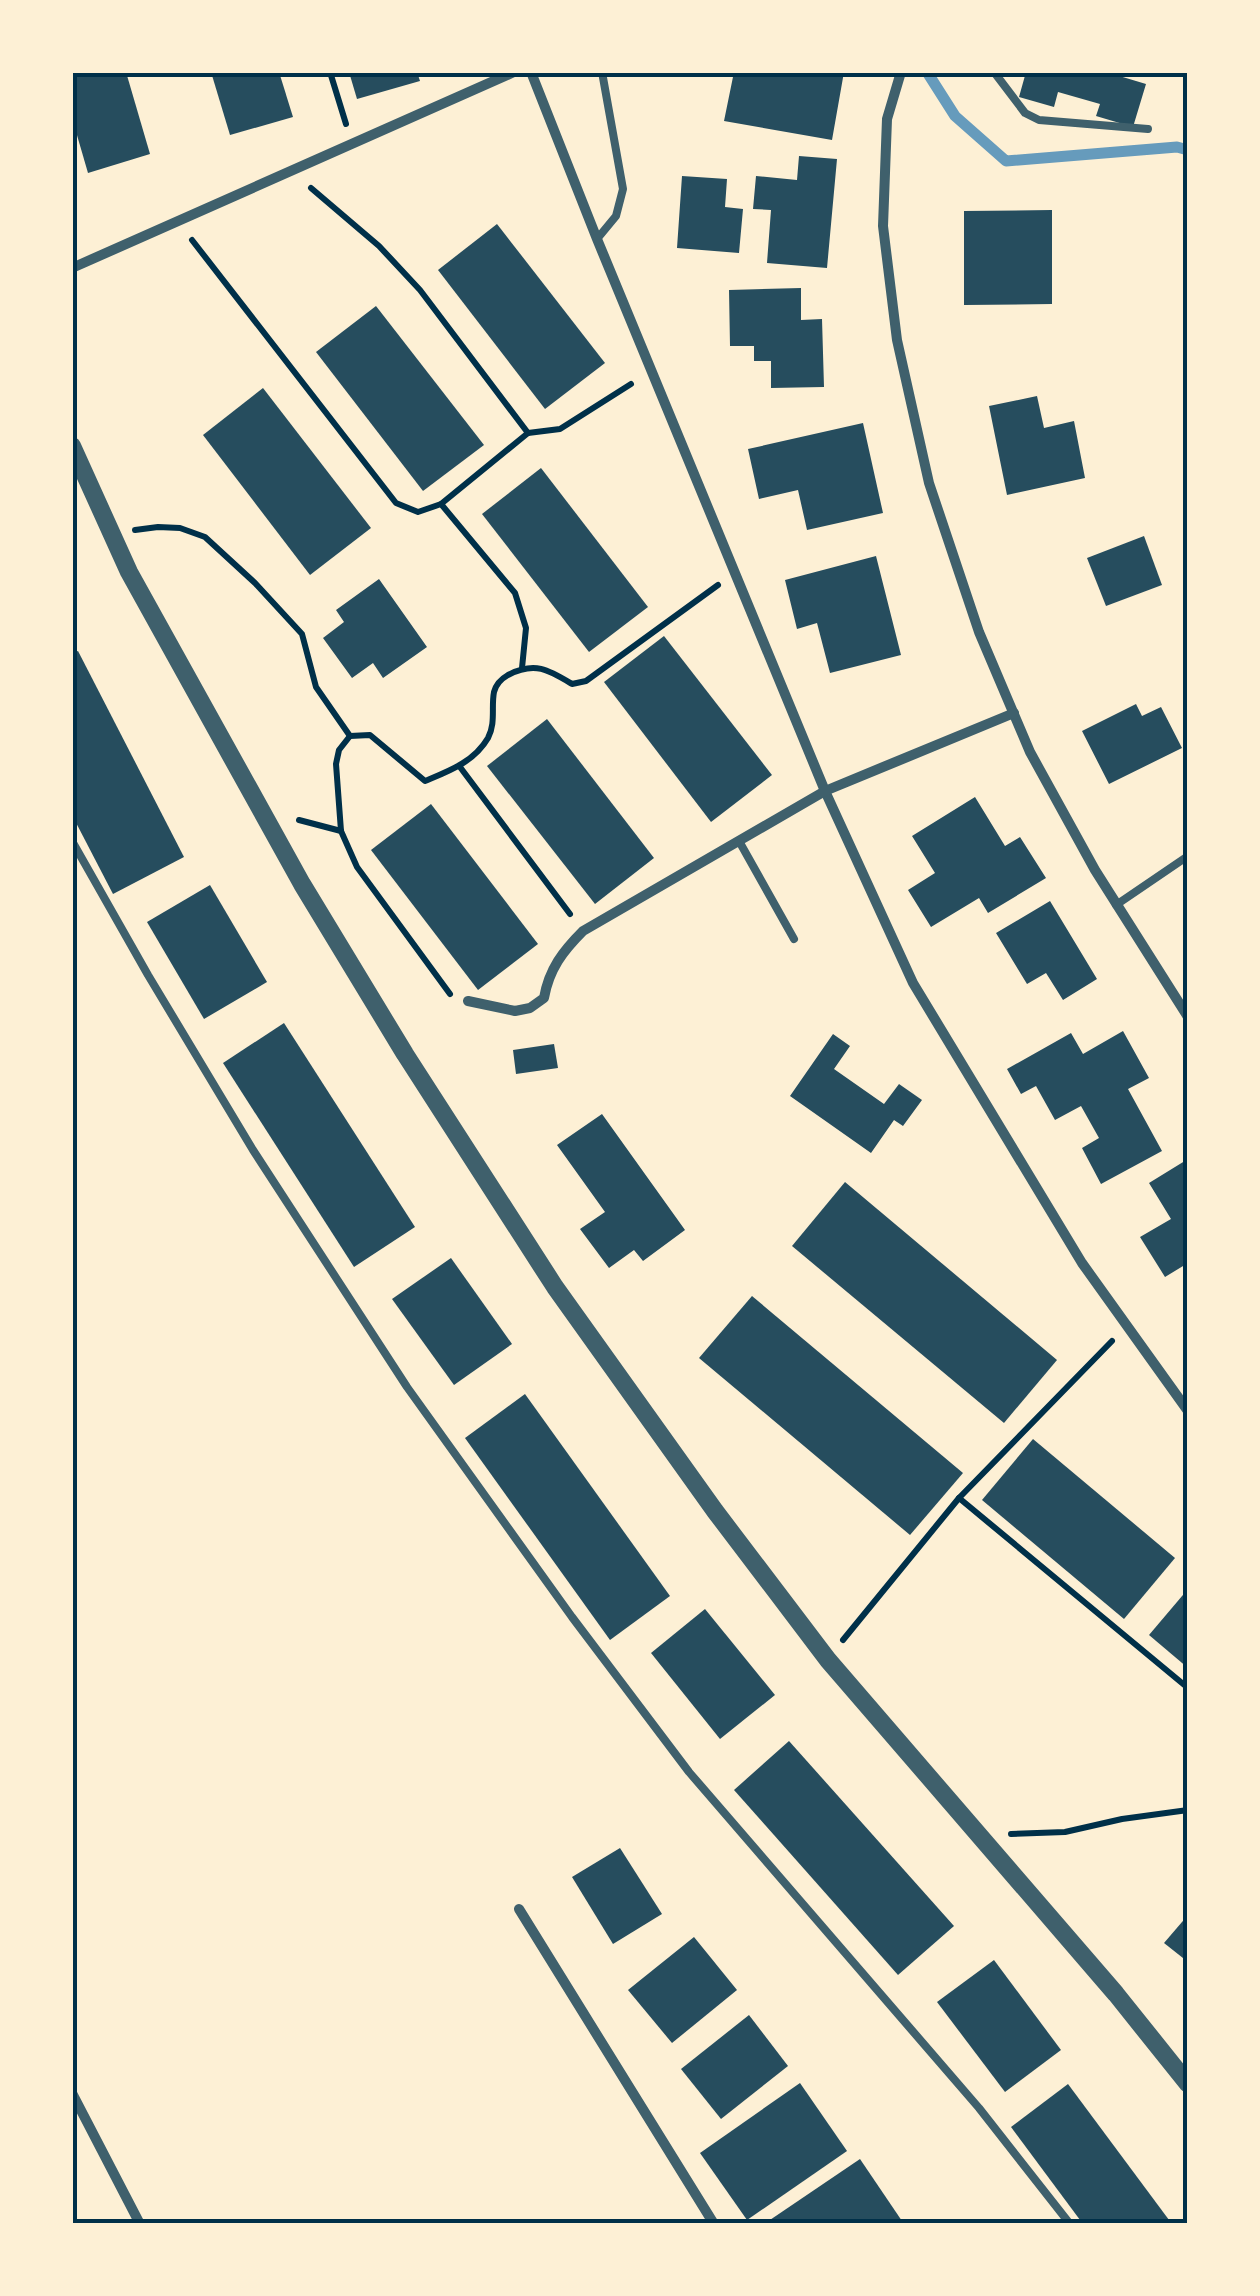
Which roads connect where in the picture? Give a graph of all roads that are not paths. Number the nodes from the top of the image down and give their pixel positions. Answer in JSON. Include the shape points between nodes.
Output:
{"nodes":[{"id":1,"x":514,"y":72,"type":"edge"},
{"id":2,"x":531,"y":72,"type":"edge"},
{"id":3,"x":602,"y":72,"type":"edge"},
{"id":4,"x":901,"y":72,"type":"edge"},
{"id":5,"x":994,"y":72,"type":"edge"},
{"id":6,"x":1148,"y":129,"type":"dead end"},
{"id":7,"x":597,"y":239,"type":"junction"},
{"id":8,"x":72,"y":268,"type":"edge"},
{"id":9,"x":72,"y":446,"type":"edge"},
{"id":10,"x":1014,"y":713,"type":"junction"},
{"id":11,"x":825,"y":791,"type":"junction"},
{"id":12,"x":72,"y":841,"type":"edge"},
{"id":13,"x":739,"y":841,"type":"junction"},
{"id":14,"x":1188,"y":856,"type":"edge"},
{"id":15,"x":1116,"y":905,"type":"junction"},
{"id":16,"x":794,"y":940,"type":"dead end"},
{"id":17,"x":468,"y":1001,"type":"road end"},
{"id":18,"x":1188,"y":1017,"type":"edge"},
{"id":19,"x":1188,"y":1411,"type":"edge"},
{"id":20,"x":519,"y":1909,"type":"dead end"},
{"id":21,"x":1188,"y":2084,"type":"edge"},
{"id":22,"x":72,"y":2093,"type":"edge"},
{"id":23,"x":140,"y":2224,"type":"edge"},
{"id":24,"x":714,"y":2224,"type":"edge"},
{"id":25,"x":1070,"y":2224,"type":"edge"}],
"edges":[{"from":1,"to":8,"type":"street"},
{"from":2,"to":7,"type":"street"},
{"from":3,"to":7,"type":"lane","via":[[623,189],[616,216]]},
{"from":4,"to":10,"type":"street","via":[[887,119],[883,226],[897,340],[929,483]]},
{"from":5,"to":6,"type":"lane","via":[[1025,113],[1039,120]]},
{"from":7,"to":11,"type":"street"},
{"from":9,"to":21,"type":"street","via":[[128,572],[302,884],[555,1287],[828,1660]]},
{"from":10,"to":11,"type":"street"},
{"from":10,"to":15,"type":"street"},
{"from":11,"to":13,"type":"street"},
{"from":11,"to":19,"type":"street","via":[[913,983],[1072,1246]]},
{"from":12,"to":25,"type":"lane","via":[[264,1166],[407,1387],[572,1617],[689,1772]]},
{"from":13,"to":16,"type":"lane"},
{"from":13,"to":17,"type":"street","via":[[583,932],[562,953],[544,998],[530,1008]]},
{"from":14,"to":15,"type":"lane"},
{"from":15,"to":18,"type":"street"},
{"from":20,"to":24,"type":"street"},
{"from":22,"to":23,"type":"street"}]}
